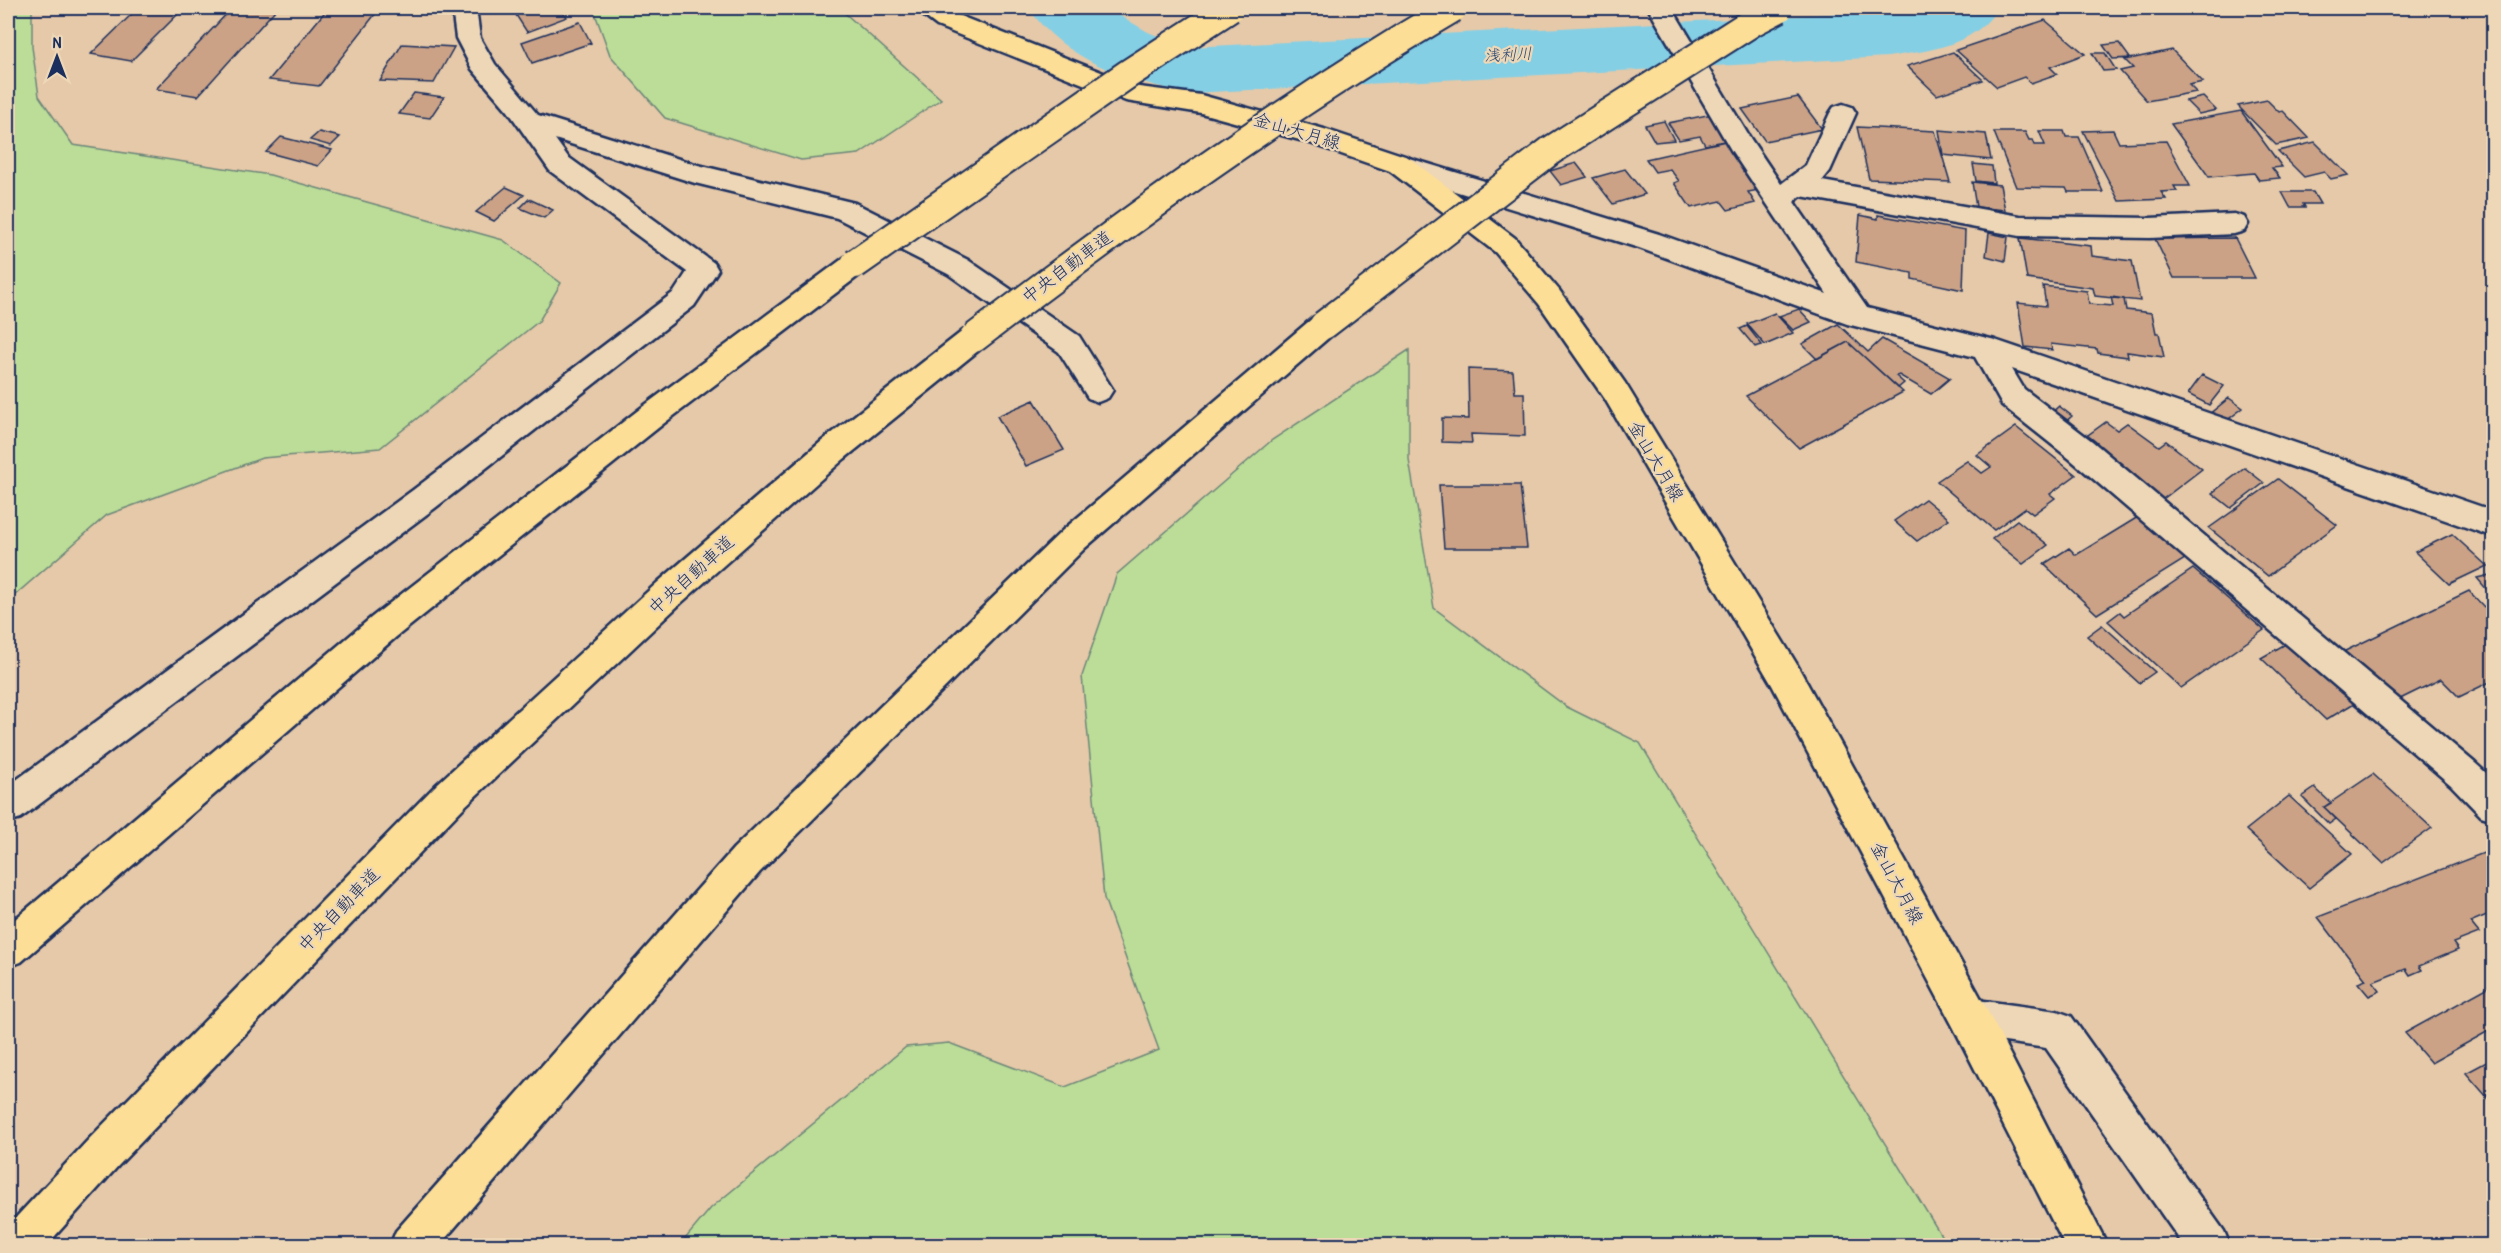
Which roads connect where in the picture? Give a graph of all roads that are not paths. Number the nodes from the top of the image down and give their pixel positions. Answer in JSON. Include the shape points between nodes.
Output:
{"nodes":[{"id":1,"x":464,"y":8,"type":"edge"},
{"id":2,"x":929,"y":8,"type":"edge"},
{"id":3,"x":1230,"y":8,"type":"edge"},
{"id":4,"x":1453,"y":8,"type":"edge"},
{"id":5,"x":1660,"y":8,"type":"edge"},
{"id":6,"x":1779,"y":8,"type":"edge"},
{"id":7,"x":1843,"y":113,"type":"dead end"},
{"id":8,"x":528,"y":121,"type":"junction"},
{"id":9,"x":1399,"y":164,"type":"junction"},
{"id":10,"x":1787,"y":192,"type":"junction"},
{"id":11,"x":2234,"y":224,"type":"dead end"},
{"id":12,"x":1857,"y":316,"type":"junction"},
{"id":13,"x":1985,"y":348,"type":"junction"},
{"id":14,"x":1098,"y":390,"type":"dead end"},
{"id":15,"x":2493,"y":524,"type":"edge"},
{"id":16,"x":2493,"y":804,"type":"edge"},
{"id":17,"x":8,"y":806,"type":"edge"},
{"id":18,"x":8,"y":949,"type":"edge"},
{"id":19,"x":1970,"y":1018,"type":"junction"},
{"id":20,"x":17,"y":1245,"type":"edge"},
{"id":21,"x":411,"y":1245,"type":"edge"},
{"id":22,"x":2087,"y":1245,"type":"edge"},
{"id":23,"x":2209,"y":1245,"type":"edge"}],
"edges":[{"from":1,"to":8,"type":"street","via":[[468,38],[485,69]]},
{"from":2,"to":9,"type":"main road","name":"金山大月線","via":[[956,24],[1135,95],[1201,104],[1315,135]]},
{"from":3,"to":18,"type":"main road","bridge":true,"via":[[1118,80],[855,264],[652,416],[384,627]]},
{"from":4,"to":20,"type":"main road","name":"中央自動車道","bridge":true,"via":[[1396,40],[1240,141],[1109,234],[833,450],[669,593],[450,796]]},
{"from":5,"to":10,"type":"street","via":[[1740,144]]},
{"from":6,"to":21,"type":"main road","bridge":true,"via":[[1550,151],[1324,325],[1074,538],[747,860]]},
{"from":7,"to":10,"type":"street","via":[[1817,171]]},
{"from":8,"to":14,"type":"street","via":[[695,174],[845,210],[958,267],[1069,344]]},
{"from":8,"to":17,"type":"street","via":[[559,164],[705,270],[684,298],[424,498]]},
{"from":9,"to":12,"type":"street","via":[[1616,230]]},
{"from":9,"to":19,"type":"main road","name":"金山大月線","via":[[1505,245],[1549,297],[1615,391],[1784,674]]},
{"from":10,"to":11,"type":"street","via":[[2020,226],[2150,228]]},
{"from":10,"to":12,"type":"street"},
{"from":12,"to":13,"type":"street"},
{"from":13,"to":15,"type":"street"},
{"from":13,"to":16,"type":"street","via":[[2013,398],[2081,450],[2463,774]]},
{"from":19,"to":22,"type":"main road","name":"金山大月線"},
{"from":19,"to":23,"type":"street","via":[[2057,1030]]}]}
